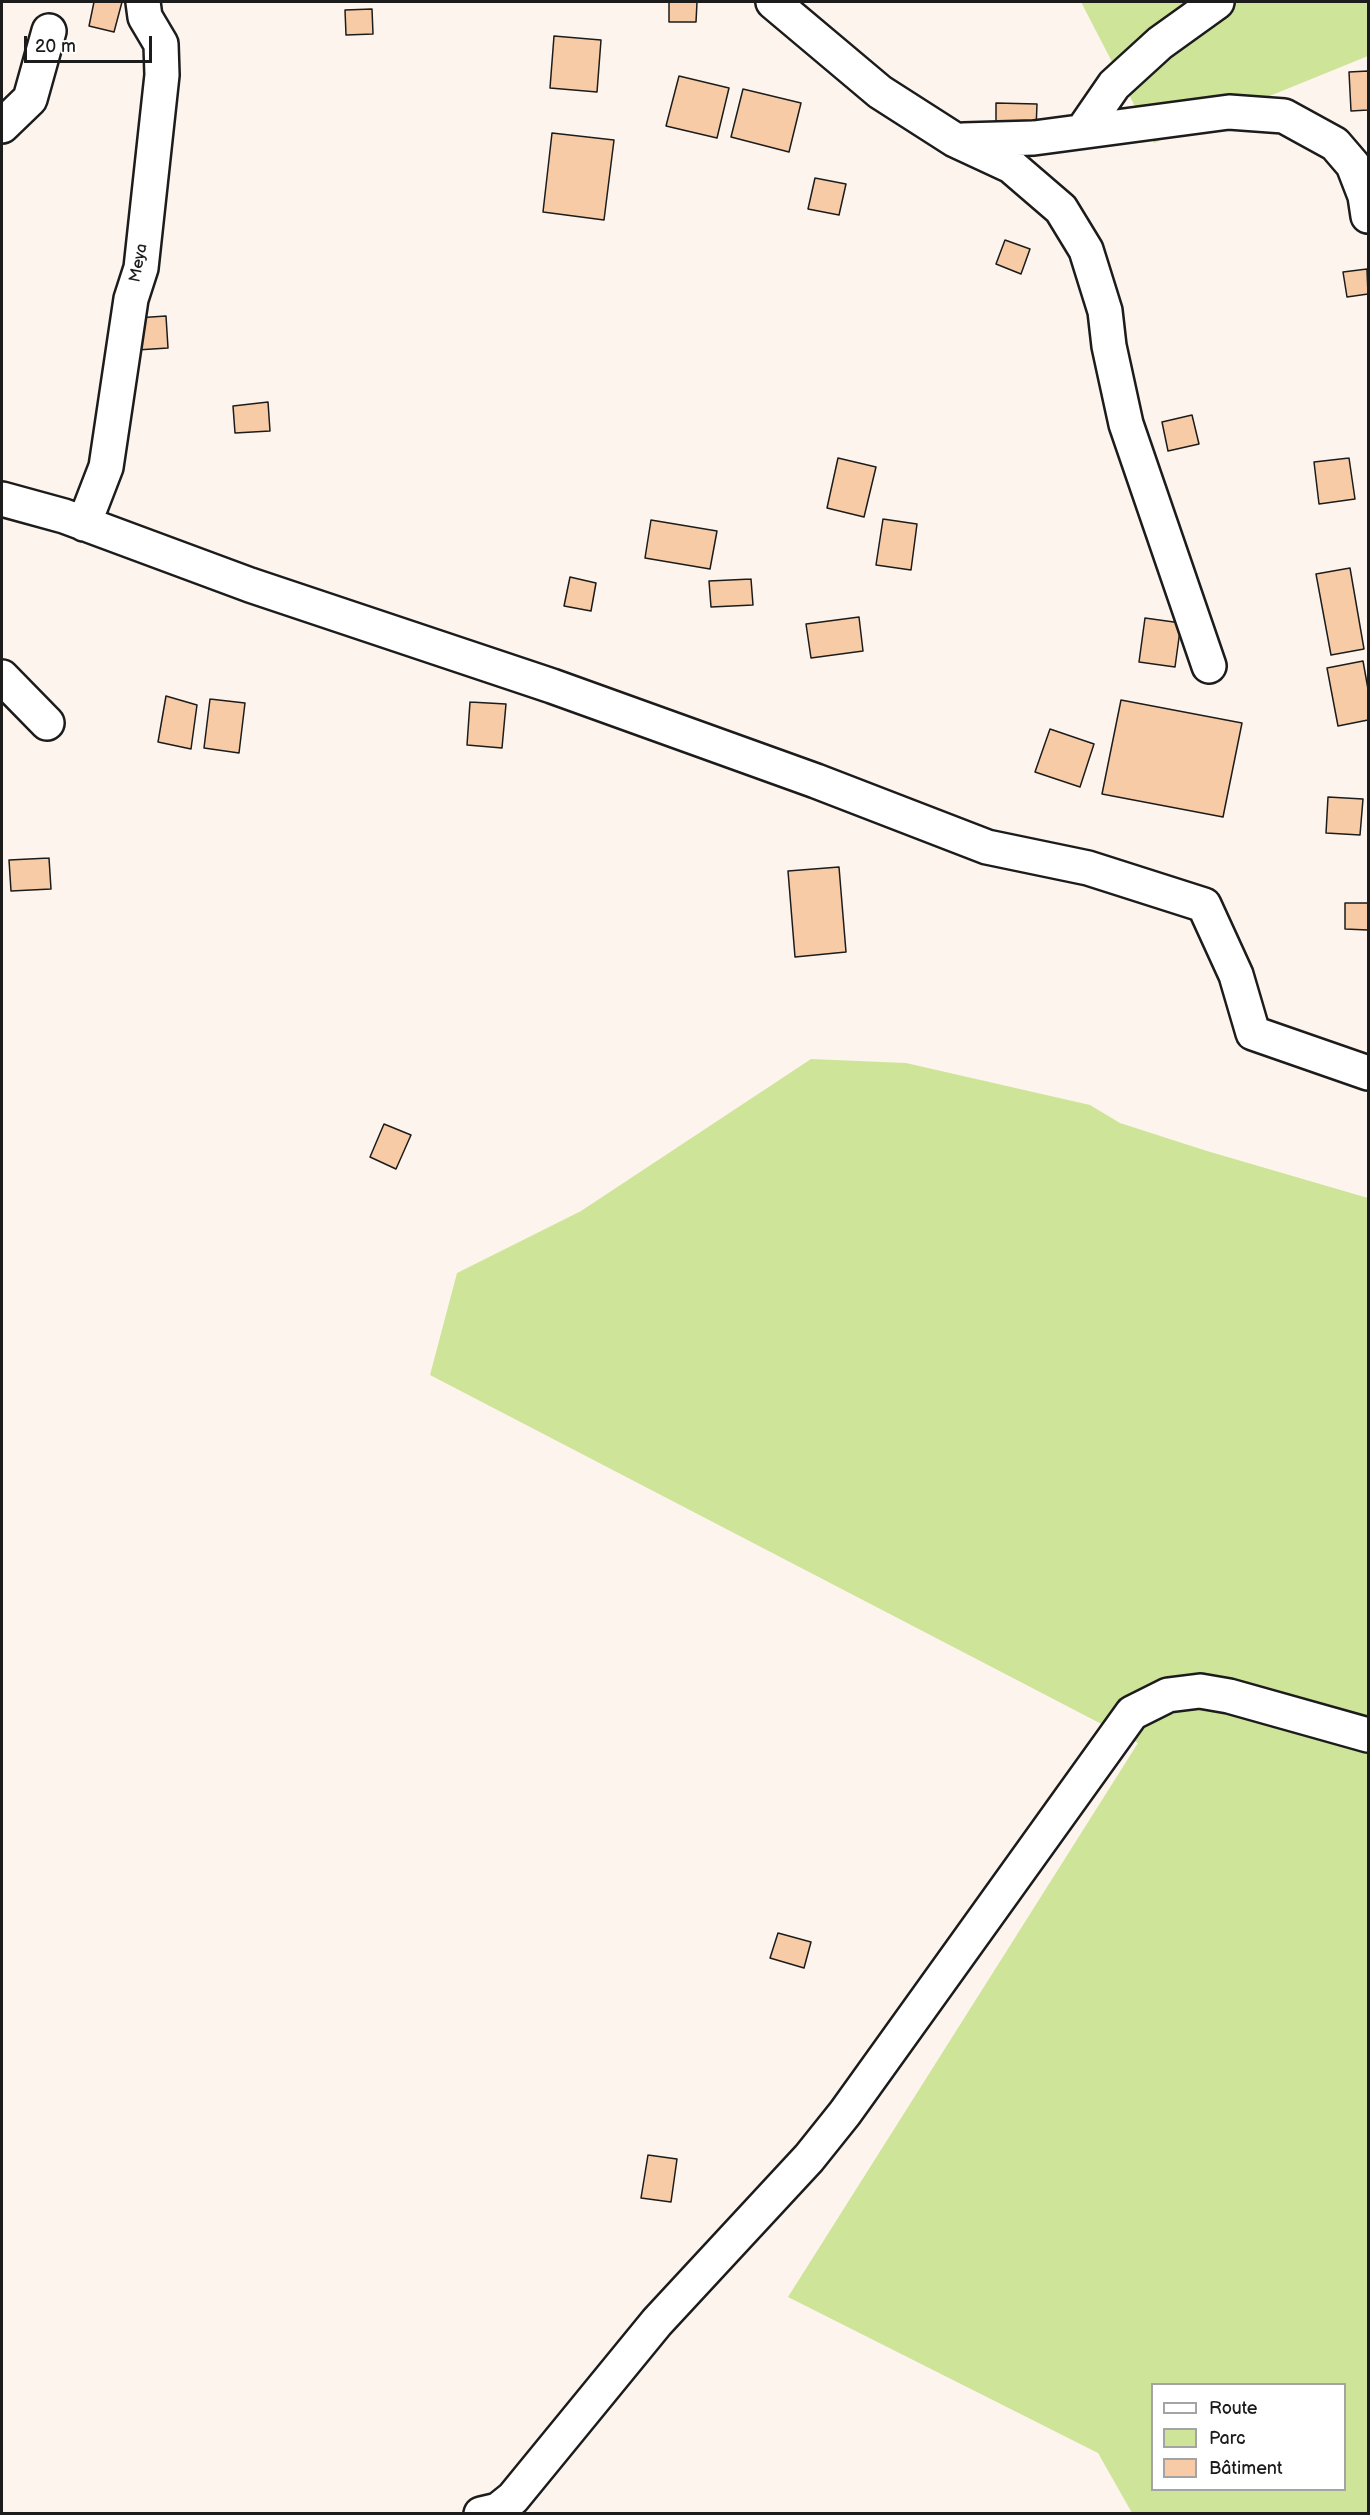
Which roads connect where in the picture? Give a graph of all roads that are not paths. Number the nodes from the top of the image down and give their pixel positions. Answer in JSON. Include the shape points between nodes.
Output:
{"nodes":[{"id":1,"x":143,"y":2,"type":"edge"},
{"id":2,"x":773,"y":2,"type":"edge"},
{"id":3,"x":1217,"y":2,"type":"edge"},
{"id":4,"x":49,"y":31,"type":"dead end"},
{"id":5,"x":2,"y":126,"type":"edge"},
{"id":6,"x":1083,"y":130,"type":"junction"},
{"id":7,"x":955,"y":140,"type":"junction"},
{"id":8,"x":1368,"y":216,"type":"edge"},
{"id":9,"x":2,"y":499,"type":"edge"},
{"id":10,"x":84,"y":524,"type":"junction"},
{"id":11,"x":1209,"y":666,"type":"dead end"},
{"id":12,"x":2,"y":677,"type":"edge"},
{"id":13,"x":47,"y":723,"type":"dead end"},
{"id":14,"x":1368,"y":1073,"type":"edge"},
{"id":15,"x":1368,"y":1735,"type":"edge"},
{"id":16,"x":481,"y":2514,"type":"edge"}],
"edges":[{"from":1,"to":10,"type":"street","name":"Meya","via":[[146,17],[161,44],[162,75],[141,268],[130,299],[106,467]]},
{"from":2,"to":7,"type":"street","via":[[880,92]]},
{"from":3,"to":6,"type":"street","via":[[1161,43],[1114,85]]},
{"from":4,"to":5,"type":"street","via":[[30,99]]},
{"from":6,"to":7,"type":"street","via":[[1034,138]]},
{"from":6,"to":8,"type":"street","via":[[1229,112],[1284,116],[1335,144],[1353,165]]},
{"from":7,"to":11,"type":"street","via":[[1011,166],[1061,209],[1086,250],[1105,311],[1125,424]]},
{"from":9,"to":10,"type":"street"},
{"from":10,"to":14,"type":"street","via":[[250,585],[563,690],[987,847],[1088,868],[1204,905],[1236,975],[1253,1033]]},
{"from":12,"to":13,"type":"street"},
{"from":15,"to":16,"type":"street","via":[[1200,1691],[1168,1695],[1132,1713],[809,2158],[657,2322],[513,2498],[498,2510]]}]}
